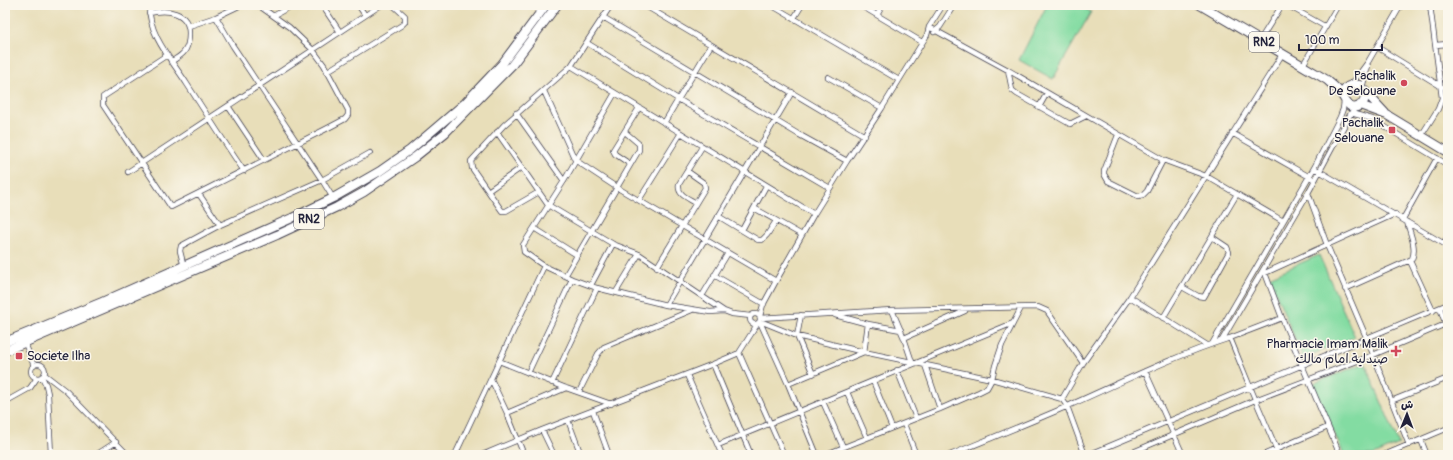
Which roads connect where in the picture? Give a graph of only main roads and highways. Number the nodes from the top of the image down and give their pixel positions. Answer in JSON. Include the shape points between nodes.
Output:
{"nodes":[{"id":1,"x":546,"y":5,"type":"edge"},
{"id":2,"x":557,"y":5,"type":"edge"},
{"id":3,"x":1200,"y":5,"type":"edge"},
{"id":4,"x":1327,"y":80,"type":"junction"},
{"id":5,"x":1349,"y":86,"type":"junction"},
{"id":6,"x":1364,"y":90,"type":"junction"},
{"id":7,"x":1343,"y":98,"type":"junction"},
{"id":8,"x":1359,"y":106,"type":"junction"},
{"id":9,"x":1387,"y":115,"type":"junction"},
{"id":10,"x":1448,"y":152,"type":"edge"},
{"id":11,"x":185,"y":270,"type":"junction"},
{"id":12,"x":5,"y":342,"type":"edge"},
{"id":13,"x":5,"y":351,"type":"edge"}],
"edges":[{"from":1,"to":11,"type":"highway","number":"RN2","via":[[502,64],[464,103],[410,150],[333,198]]},
{"from":2,"to":11,"type":"highway","number":"RN2","via":[[498,80],[445,133],[415,157],[374,186],[337,207],[277,235]]},
{"from":3,"to":4,"type":"highway","number":"RN2"},
{"from":4,"to":5,"type":"highway","number":"RN2"},
{"from":4,"to":7,"type":"highway","number":"RN2"},
{"from":5,"to":6,"type":"highway","number":"RN2","via":[[1355,84]]},
{"from":5,"to":7,"type":"highway","via":[[1345,89]]},
{"from":6,"to":8,"type":"highway","via":[[1364,100]]},
{"from":6,"to":9,"type":"highway","number":"RN2"},
{"from":7,"to":8,"type":"highway","number":"RN2","via":[[1350,106]]},
{"from":8,"to":9,"type":"highway","number":"RN2"},
{"from":9,"to":10,"type":"highway","number":"RN2"},
{"from":11,"to":12,"type":"highway","number":"RN2"},
{"from":11,"to":13,"type":"highway","number":"RN2"}]}
